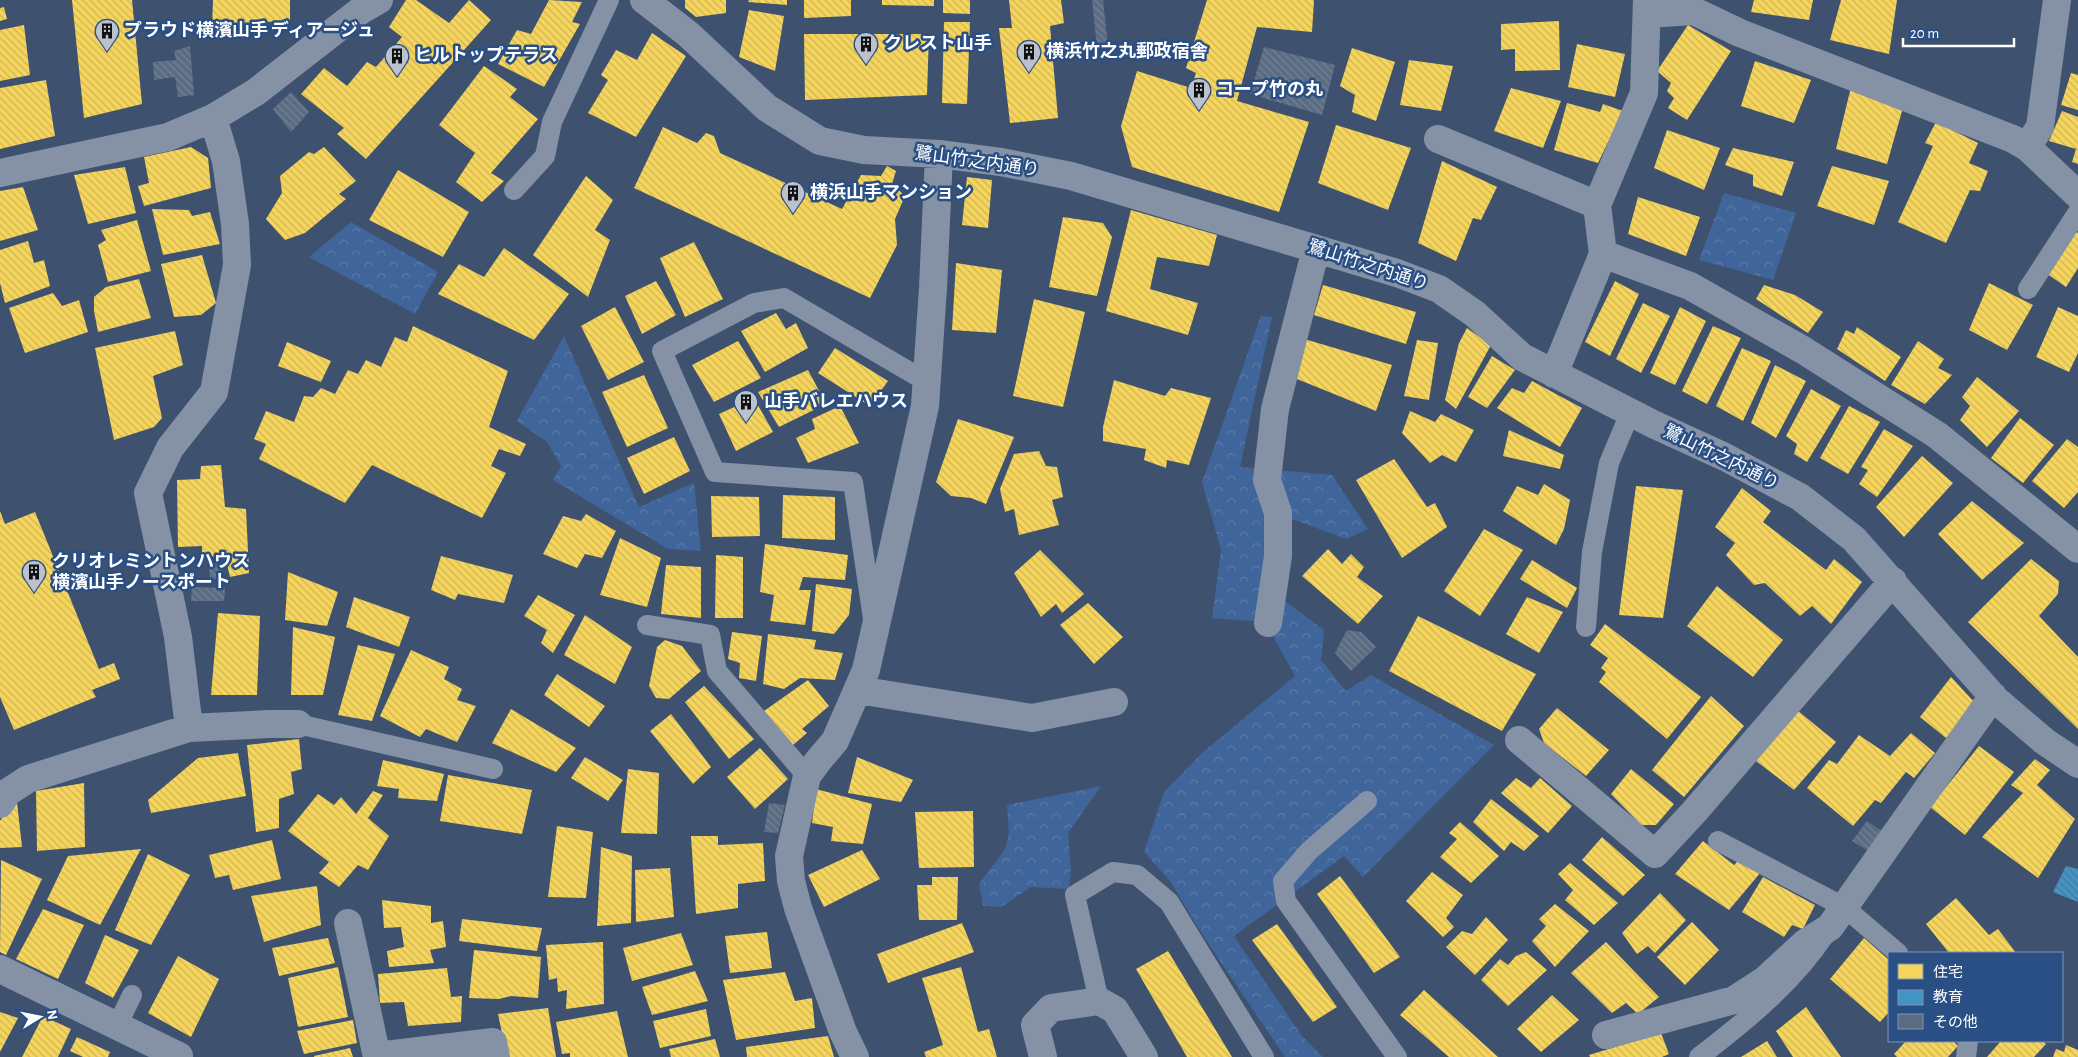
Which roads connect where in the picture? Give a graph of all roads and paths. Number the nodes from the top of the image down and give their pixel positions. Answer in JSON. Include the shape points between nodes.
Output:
{"nodes":[{"id":1,"x":379,"y":0,"type":"edge"},
{"id":2,"x":609,"y":0,"type":"edge"},
{"id":3,"x":644,"y":0,"type":"edge"},
{"id":4,"x":2057,"y":0,"type":"edge"},
{"id":5,"x":1647,"y":7,"type":"edge"},
{"id":6,"x":213,"y":118,"type":"junction"},
{"id":7,"x":1438,"y":140,"type":"dead end"},
{"id":8,"x":2027,"y":146,"type":"junction"},
{"id":9,"x":939,"y":154,"type":"junction"},
{"id":10,"x":0,"y":173,"type":"edge"},
{"id":11,"x":514,"y":190,"type":"dead end"},
{"id":12,"x":2078,"y":195,"type":"edge"},
{"id":13,"x":1597,"y":205,"type":"junction"},
{"id":14,"x":2078,"y":212,"type":"edge"},
{"id":15,"x":1316,"y":249,"type":"junction"},
{"id":16,"x":1603,"y":254,"type":"junction"},
{"id":17,"x":2028,"y":289,"type":"dead end"},
{"id":18,"x":1554,"y":374,"type":"junction"},
{"id":19,"x":927,"y":382,"type":"junction"},
{"id":20,"x":1630,"y":413,"type":"junction"},
{"id":21,"x":2078,"y":549,"type":"edge"},
{"id":22,"x":1893,"y":581,"type":"junction"},
{"id":23,"x":1268,"y":623,"type":"dead end"},
{"id":24,"x":647,"y":625,"type":"dead end"},
{"id":25,"x":1586,"y":627,"type":"dead end"},
{"id":26,"x":875,"y":631,"type":"junction"},
{"id":27,"x":858,"y":690,"type":"junction"},
{"id":28,"x":1993,"y":696,"type":"junction"},
{"id":29,"x":1114,"y":702,"type":"dead end"},
{"id":30,"x":298,"y":724,"type":"joint"},
{"id":31,"x":189,"y":728,"type":"junction"},
{"id":32,"x":1519,"y":740,"type":"dead end"},
{"id":33,"x":2078,"y":764,"type":"edge"},
{"id":34,"x":493,"y":768,"type":"dead end"},
{"id":35,"x":807,"y":776,"type":"junction"},
{"id":36,"x":1367,"y":801,"type":"dead end"},
{"id":37,"x":0,"y":804,"type":"edge"},
{"id":38,"x":1718,"y":841,"type":"dead end"},
{"id":39,"x":1837,"y":917,"type":"junction"},
{"id":40,"x":348,"y":923,"type":"dead end"},
{"id":41,"x":1896,"y":952,"type":"edge"},
{"id":42,"x":0,"y":969,"type":"edge"},
{"id":43,"x":132,"y":995,"type":"dead end"},
{"id":44,"x":1098,"y":1001,"type":"junction"},
{"id":45,"x":116,"y":1026,"type":"junction"},
{"id":46,"x":1606,"y":1035,"type":"dead end"},
{"id":47,"x":1968,"y":1042,"type":"edge"},
{"id":48,"x":179,"y":1056,"type":"dead end"},
{"id":49,"x":377,"y":1057,"type":"edge"},
{"id":50,"x":496,"y":1057,"type":"edge"},
{"id":51,"x":855,"y":1057,"type":"edge"},
{"id":52,"x":1043,"y":1057,"type":"edge"},
{"id":53,"x":1144,"y":1057,"type":"edge"},
{"id":54,"x":1264,"y":1057,"type":"edge"},
{"id":55,"x":1397,"y":1057,"type":"edge"},
{"id":56,"x":1698,"y":1057,"type":"edge"},
{"id":57,"x":1966,"y":1057,"type":"edge"}],
"edges":[{"from":1,"to":6,"type":"street","via":[[360,11],[256,92]]},
{"from":2,"to":11,"type":"lane","via":[[552,122],[545,156]]},
{"from":3,"to":9,"type":"street","name":"鷺山竹之内通り","via":[[688,34],[766,108],[820,142],[864,150]]},
{"from":4,"to":8,"type":"street","via":[[2040,127]]},
{"from":5,"to":8,"type":"street","via":[[1694,11],[1740,33]]},
{"from":5,"to":13,"type":"street","via":[[1644,93]]},
{"from":6,"to":10,"type":"street","via":[[168,137]]},
{"from":6,"to":31,"type":"street","via":[[226,161],[237,265],[214,392],[170,448],[148,493],[178,636]]},
{"from":7,"to":13,"type":"street"},
{"from":8,"to":12,"type":"street"},
{"from":9,"to":15,"type":"street","name":"鷺山竹之内通り","via":[[1071,176]]},
{"from":9,"to":19,"type":"street"},
{"from":13,"to":16,"type":"street"},
{"from":14,"to":17,"type":"lane"},
{"from":15,"to":18,"type":"street","name":"鷺山竹之内通り","via":[[1397,272],[1439,289],[1475,314],[1522,357]]},
{"from":15,"to":23,"type":"street","via":[[1275,409],[1267,480],[1278,514],[1278,556]]},
{"from":16,"to":18,"type":"street"},
{"from":16,"to":21,"type":"street","via":[[1690,286],[1811,355],[1938,435]]},
{"from":18,"to":20,"type":"street","name":"鷺山竹之内通り"},
{"from":19,"to":26,"type":"street","via":[[925,406]]},
{"from":19,"to":26,"type":"lane","via":[[784,298],[754,303],[662,351],[715,472],[853,482]]},
{"from":20,"to":22,"type":"street","name":"鷺山竹之内通り","via":[[1725,457],[1800,498],[1854,539]]},
{"from":20,"to":25,"type":"lane","via":[[1609,463],[1592,552]]},
{"from":22,"to":28,"type":"street","name":"鷺山竹之内通り"},
{"from":22,"to":32,"type":"street","via":[[1655,854]]},
{"from":24,"to":35,"type":"lane","via":[[710,635],[717,672]]},
{"from":26,"to":27,"type":"street"},
{"from":27,"to":29,"type":"street","via":[[1032,718]]},
{"from":27,"to":35,"type":"street","via":[[836,741]]},
{"from":28,"to":33,"type":"street","name":"鷺山竹之内通り","via":[[2044,741]]},
{"from":28,"to":39,"type":"street"},
{"from":30,"to":31,"type":"street"},
{"from":30,"to":34,"type":"lane"},
{"from":31,"to":37,"type":"street","via":[[28,779],[8,792]]},
{"from":35,"to":51,"type":"street","via":[[789,856],[791,882],[843,1032]]},
{"from":36,"to":55,"type":"lane","via":[[1309,851],[1283,881],[1286,900]]},
{"from":38,"to":39,"type":"lane"},
{"from":39,"to":41,"type":"lane"},
{"from":39,"to":46,"type":"street","via":[[1765,980],[1734,1000]]},
{"from":39,"to":56,"type":"lane","via":[[1811,956],[1748,1019]]},
{"from":40,"to":49,"type":"street"},
{"from":42,"to":45,"type":"street"},
{"from":43,"to":45,"type":"lane"},
{"from":44,"to":52,"type":"street","via":[[1052,1008],[1035,1024]]},
{"from":44,"to":53,"type":"street","via":[[1115,1010]]},
{"from":44,"to":54,"type":"lane","via":[[1075,895],[1113,872],[1136,874],[1169,902]]},
{"from":45,"to":48,"type":"street"},
{"from":47,"to":57,"type":"lane"},
{"from":49,"to":50,"type":"street","via":[[493,1042]]}]}
